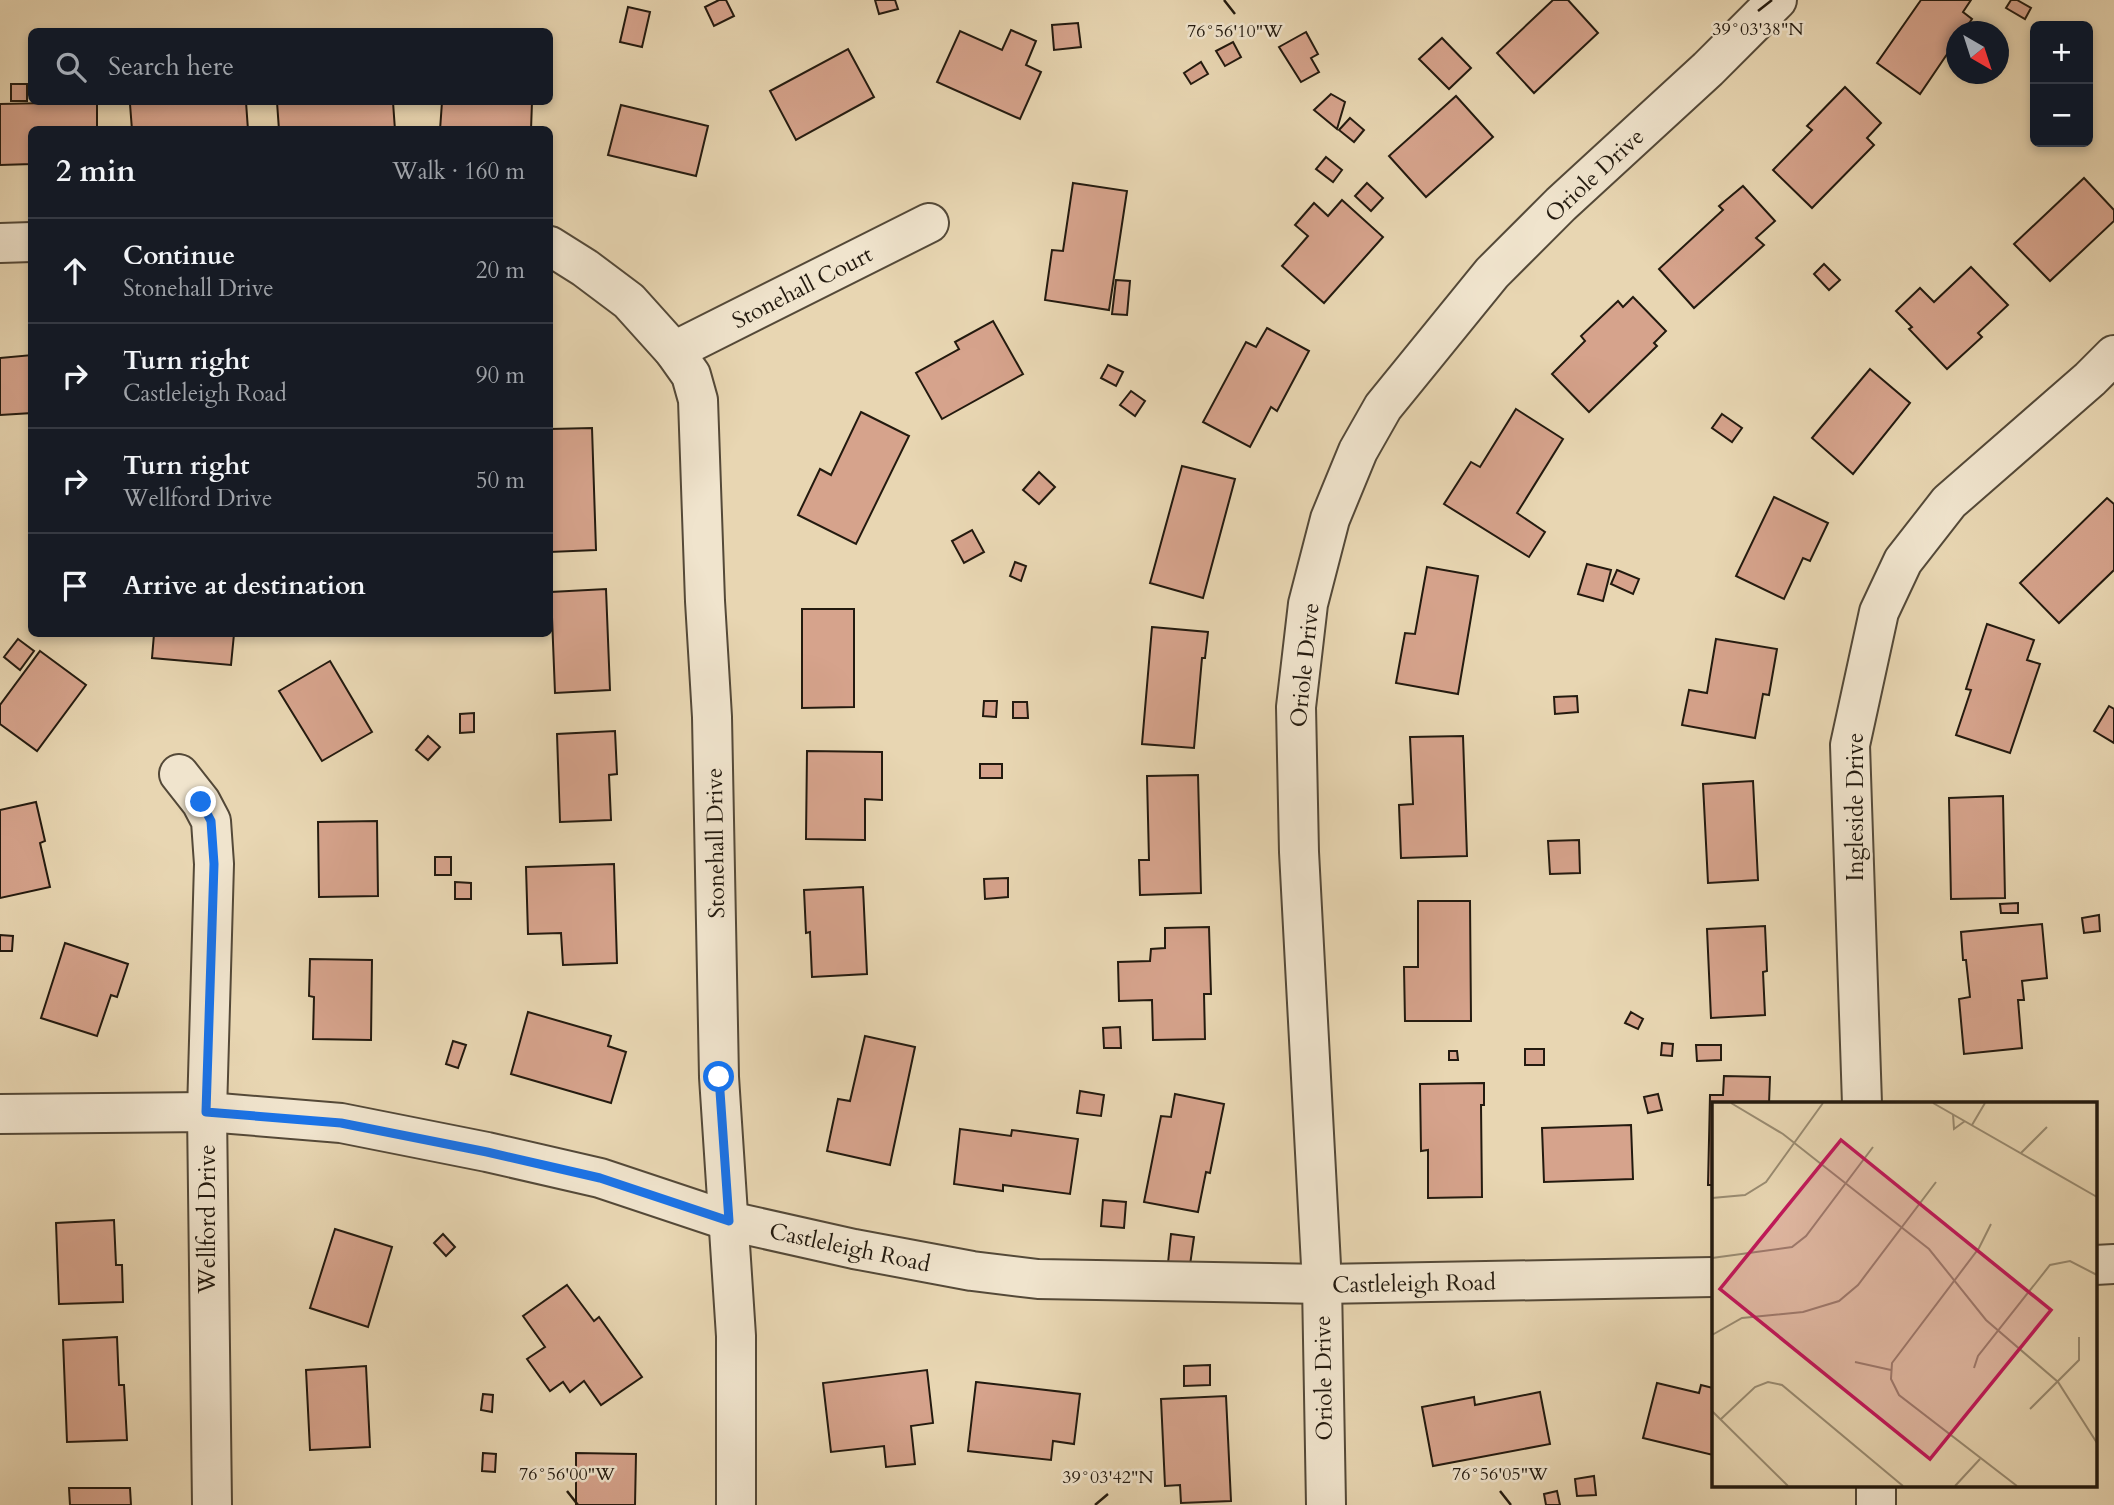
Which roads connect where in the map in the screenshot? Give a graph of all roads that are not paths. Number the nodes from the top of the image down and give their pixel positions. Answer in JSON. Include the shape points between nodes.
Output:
{"nodes":[{"id":1,"x":1777,"y":0,"type":"edge"},
{"id":2,"x":929,"y":223,"type":"dead end"},
{"id":3,"x":28,"y":242,"type":"edge"},
{"id":4,"x":0,"y":243,"type":"edge"},
{"id":5,"x":553,"y":248,"type":"edge"},
{"id":6,"x":674,"y":351,"type":"junction"},
{"id":7,"x":2114,"y":355,"type":"edge"},
{"id":8,"x":179,"y":774,"type":"dead end"},
{"id":9,"x":1861,"y":1102,"type":"edge"},
{"id":10,"x":206,"y":1112,"type":"junction"},
{"id":11,"x":0,"y":1114,"type":"edge"},
{"id":12,"x":729,"y":1221,"type":"junction"},
{"id":13,"x":2114,"y":1264,"type":"edge"},
{"id":14,"x":2096,"y":1265,"type":"edge"},
{"id":15,"x":1712,"y":1277,"type":"edge"},
{"id":16,"x":1322,"y":1284,"type":"junction"},
{"id":17,"x":212,"y":1505,"type":"edge"},
{"id":18,"x":736,"y":1505,"type":"edge"},
{"id":19,"x":1325,"y":1505,"type":"edge"}],
"edges":[{"from":1,"to":16,"type":"street","name":"Oriole Drive","via":[[1492,273],[1382,407],[1358,450],[1330,519],[1308,604],[1296,706],[1299,852]]},
{"from":2,"to":6,"type":"street","name":"Stonehall Court"},
{"from":3,"to":4,"type":"street"},
{"from":5,"to":6,"type":"street","name":"Stonehall Drive","via":[[629,301]]},
{"from":6,"to":12,"type":"street","name":"Stonehall Drive","via":[[691,375],[698,400],[712,717],[719,1077]]},
{"from":7,"to":9,"type":"street","name":"Ingleside Drive","via":[[1949,502],[1903,561],[1879,612],[1850,746]]},
{"from":8,"to":10,"type":"street","name":"Wellford Drive","via":[[211,821],[214,854]]},
{"from":10,"to":11,"type":"street","name":"Castleleigh Road"},
{"from":10,"to":12,"type":"street","name":"Castleleigh Road","via":[[341,1123],[487,1152],[600,1178]]},
{"from":10,"to":17,"type":"street","name":"Wellford Drive"},
{"from":12,"to":16,"type":"street","name":"Castleleigh Road","via":[[855,1250],[1038,1279]]},
{"from":12,"to":18,"type":"street","name":"Stonehall Drive","via":[[736,1336]]},
{"from":13,"to":14,"type":"street"},
{"from":15,"to":16,"type":"street","name":"Castleleigh Road"},
{"from":16,"to":19,"type":"street","name":"Oriole Drive"}]}
